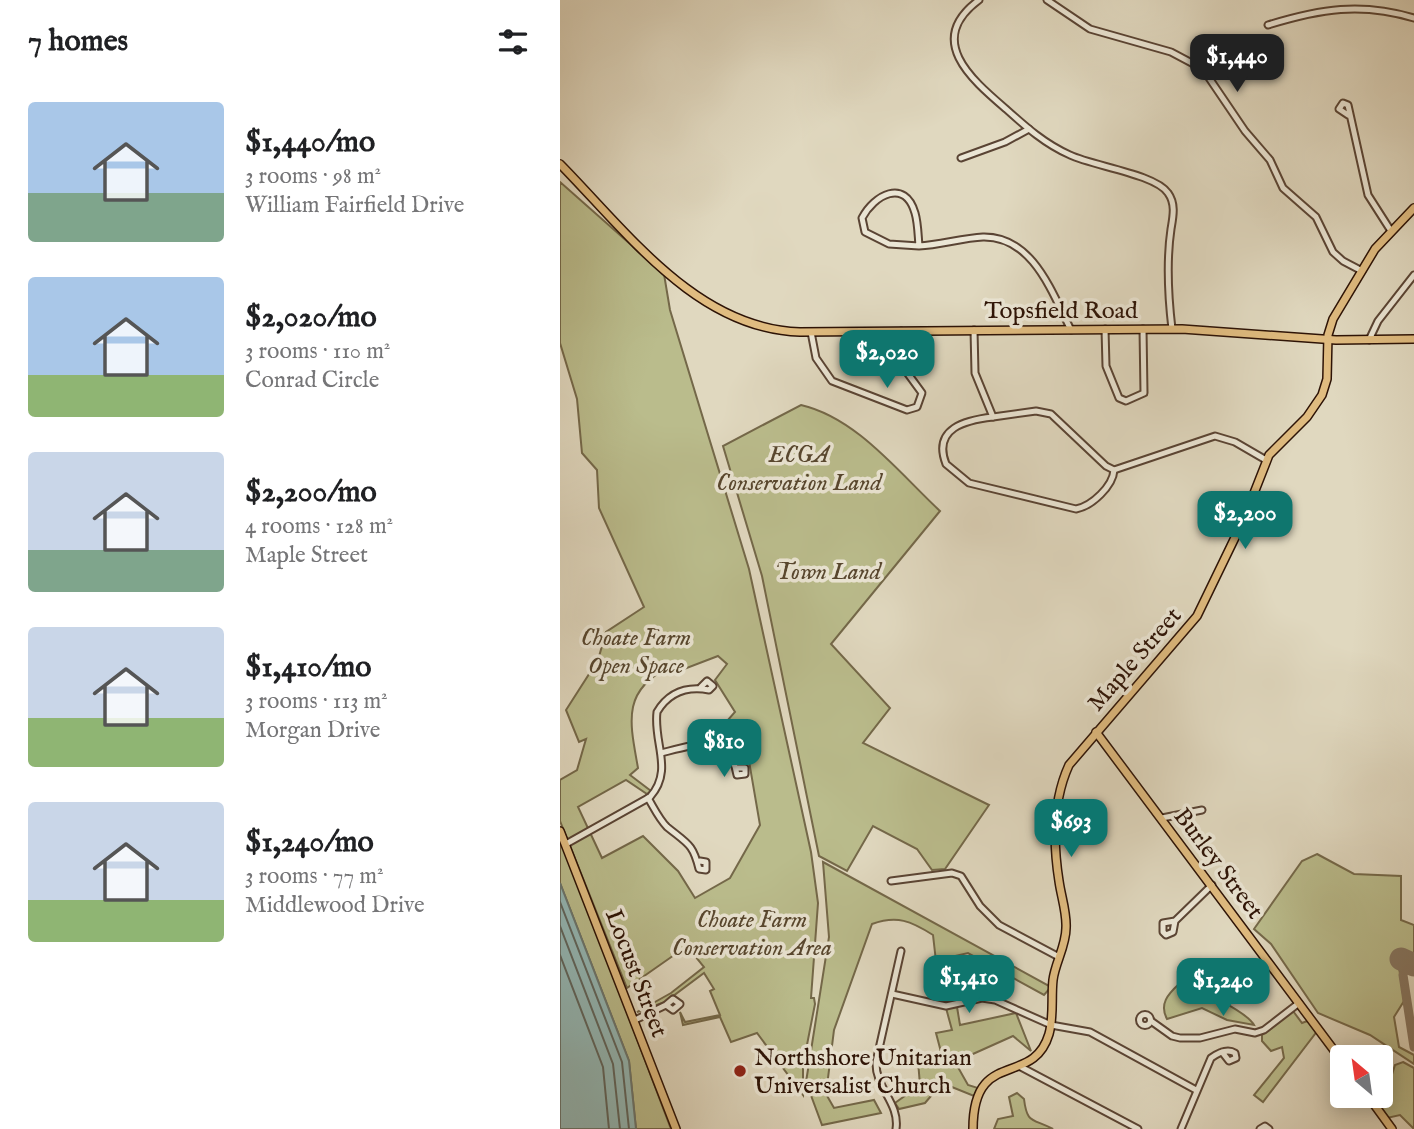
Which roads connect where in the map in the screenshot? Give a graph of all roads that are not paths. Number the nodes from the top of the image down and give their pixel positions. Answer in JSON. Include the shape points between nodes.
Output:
{"nodes":[{"id":1,"x":979,"y":0,"type":"edge"},
{"id":2,"x":1047,"y":0,"type":"edge"},
{"id":3,"x":1414,"y":19,"type":"edge"},
{"id":4,"x":1268,"y":25,"type":"dead end"},
{"id":5,"x":1348,"y":115,"type":"dead end"},
{"id":6,"x":1029,"y":130,"type":"junction"},
{"id":7,"x":961,"y":158,"type":"dead end"},
{"id":8,"x":560,"y":164,"type":"edge"},
{"id":9,"x":1411,"y":211,"type":"edge"},
{"id":10,"x":1414,"y":222,"type":"edge"},
{"id":11,"x":1391,"y":231,"type":"junction"},
{"id":12,"x":919,"y":246,"type":"junction"},
{"id":13,"x":1362,"y":271,"type":"junction"},
{"id":14,"x":1414,"y":275,"type":"edge"},
{"id":15,"x":1105,"y":329,"type":"junction"},
{"id":16,"x":1143,"y":329,"type":"junction"},
{"id":17,"x":1172,"y":329,"type":"junction"},
{"id":18,"x":974,"y":330,"type":"junction"},
{"id":19,"x":1071,"y":330,"type":"junction"},
{"id":20,"x":901,"y":331,"type":"junction"},
{"id":21,"x":811,"y":332,"type":"junction"},
{"id":22,"x":1414,"y":339,"type":"edge"},
{"id":23,"x":1328,"y":340,"type":"junction"},
{"id":24,"x":1369,"y":340,"type":"junction"},
{"id":25,"x":993,"y":417,"type":"junction"},
{"id":26,"x":1266,"y":460,"type":"junction"},
{"id":27,"x":1114,"y":470,"type":"junction"},
{"id":28,"x":701,"y":687,"type":"dead end"},
{"id":29,"x":1096,"y":732,"type":"junction"},
{"id":30,"x":661,"y":753,"type":"junction"},
{"id":31,"x":737,"y":768,"type":"dead end"},
{"id":32,"x":648,"y":798,"type":"junction"},
{"id":33,"x":1202,"y":810,"type":"dead end"},
{"id":34,"x":1162,"y":818,"type":"junction"},
{"id":35,"x":560,"y":831,"type":"edge"},
{"id":36,"x":566,"y":844,"type":"junction"},
{"id":37,"x":700,"y":861,"type":"dead end"},
{"id":38,"x":891,"y":881,"type":"dead end"},
{"id":39,"x":1212,"y":885,"type":"junction"},
{"id":40,"x":1175,"y":921,"type":"dead end"},
{"id":41,"x":901,"y":951,"type":"dead end"},
{"id":42,"x":1059,"y":957,"type":"junction"},
{"id":43,"x":892,"y":994,"type":"junction"},
{"id":44,"x":1300,"y":1003,"type":"junction"},
{"id":45,"x":666,"y":1005,"type":"dead end"},
{"id":46,"x":635,"y":1020,"type":"junction"},
{"id":47,"x":1151,"y":1021,"type":"dead end"},
{"id":48,"x":1051,"y":1025,"type":"junction"},
{"id":49,"x":1330,"y":1045,"type":"edge"},
{"id":50,"x":1222,"y":1052,"type":"dead end"},
{"id":51,"x":1019,"y":1066,"type":"junction"},
{"id":52,"x":1196,"y":1090,"type":"junction"},
{"id":53,"x":1376,"y":1108,"type":"edge"},
{"id":54,"x":1388,"y":1127,"type":"edge"},
{"id":55,"x":676,"y":1129,"type":"edge"},
{"id":56,"x":896,"y":1129,"type":"edge"},
{"id":57,"x":973,"y":1129,"type":"edge"},
{"id":58,"x":1138,"y":1129,"type":"edge"},
{"id":59,"x":1181,"y":1129,"type":"edge"},
{"id":60,"x":1260,"y":1129,"type":"edge"},
{"id":61,"x":1269,"y":1129,"type":"edge"}],
"edges":[{"from":1,"to":6,"type":"street","via":[[956,27],[958,59],[976,83]]},
{"from":2,"to":13,"type":"street","via":[[1090,29],[1171,52],[1203,69],[1270,160],[1283,188],[1315,217],[1333,252]]},
{"from":3,"to":4,"type":"street","via":[[1398,13],[1328,8]]},
{"from":5,"to":11,"type":"street","via":[[1368,195]]},
{"from":6,"to":7,"type":"street"},
{"from":6,"to":17,"type":"street","via":[[1069,155],[1149,180],[1167,191],[1173,205],[1167,276]]},
{"from":8,"to":21,"type":"main road","name":"Topsfield Road","via":[[698,299],[764,328]]},
{"from":9,"to":10,"type":"street"},
{"from":9,"to":11,"type":"main road","name":"Maple Street"},
{"from":11,"to":13,"type":"main road","name":"Maple Street"},
{"from":12,"to":12,"type":"street","via":[[916,214],[909,201],[890,193],[874,200],[862,218],[865,232],[889,244]]},
{"from":12,"to":19,"type":"street","via":[[981,237],[1015,246],[1032,260]]},
{"from":13,"to":23,"type":"main road","name":"Maple Street","via":[[1333,319]]},
{"from":14,"to":24,"type":"street"},
{"from":15,"to":16,"type":"main road","name":"Topsfield Road"},
{"from":15,"to":16,"type":"street","via":[[1108,376],[1119,398],[1126,401],[1144,393]]},
{"from":15,"to":19,"type":"main road","name":"Topsfield Road"},
{"from":16,"to":17,"type":"main road","name":"Topsfield Road"},
{"from":17,"to":23,"type":"main road","name":"Topsfield Road"},
{"from":18,"to":19,"type":"main road","name":"Topsfield Road"},
{"from":18,"to":20,"type":"main road","name":"Topsfield Road"},
{"from":18,"to":25,"type":"street","via":[[975,373]]},
{"from":20,"to":21,"type":"main road","name":"Topsfield Road"},
{"from":20,"to":21,"type":"street","via":[[903,367],[922,393],[917,407],[907,410],[832,381],[816,358]]},
{"from":22,"to":24,"type":"main road","name":"Topsfield Road"},
{"from":23,"to":24,"type":"main road","name":"Topsfield Road"},
{"from":23,"to":26,"type":"main road","name":"Maple Street","via":[[1327,379],[1319,402]]},
{"from":25,"to":27,"type":"street","via":[[1036,411],[1051,414]]},
{"from":25,"to":27,"type":"street","via":[[960,423],[947,433],[946,464],[969,483],[1076,509],[1110,484]]},
{"from":26,"to":27,"type":"street","via":[[1215,436]]},
{"from":26,"to":29,"type":"main road","name":"Maple Street","via":[[1244,522],[1198,616]]},
{"from":28,"to":30,"type":"street","via":[[674,693],[662,704],[655,722]]},
{"from":29,"to":34,"type":"main road","name":"Burley Street"},
{"from":29,"to":42,"type":"main road","name":"Maple Street","via":[[1069,765],[1058,794],[1058,869],[1066,929]]},
{"from":30,"to":31,"type":"street","via":[[710,744],[725,750]]},
{"from":30,"to":32,"type":"street","via":[[662,778]]},
{"from":32,"to":36,"type":"street"},
{"from":32,"to":37,"type":"street"},
{"from":33,"to":34,"type":"street"},
{"from":34,"to":39,"type":"main road","name":"Burley Street"},
{"from":35,"to":36,"type":"main road","name":"Locust Street"},
{"from":36,"to":46,"type":"main road","name":"Locust Street"},
{"from":38,"to":42,"type":"street","via":[[952,873],[961,876],[999,925]]},
{"from":39,"to":40,"type":"street"},
{"from":39,"to":44,"type":"main road","name":"Burley Street"},
{"from":41,"to":43,"type":"street"},
{"from":42,"to":48,"type":"main road","name":"Maple Street"},
{"from":43,"to":48,"type":"street","via":[[946,1006],[988,998]]},
{"from":43,"to":56,"type":"street","via":[[876,1069],[896,1110]]},
{"from":44,"to":47,"type":"street","via":[[1255,1033],[1235,1029],[1180,1038]]},
{"from":44,"to":49,"type":"main road","name":"Burley Street"},
{"from":45,"to":46,"type":"street"},
{"from":46,"to":55,"type":"main road","name":"Locust Street"},
{"from":48,"to":51,"type":"main road","via":[[1042,1049]]},
{"from":48,"to":52,"type":"street","via":[[1090,1032]]},
{"from":50,"to":52,"type":"street","via":[[1206,1064]]},
{"from":51,"to":57,"type":"main road","via":[[991,1076],[982,1085]]},
{"from":51,"to":58,"type":"street"},
{"from":52,"to":59,"type":"street"},
{"from":53,"to":54,"type":"main road"},
{"from":60,"to":61,"type":"street"}]}
